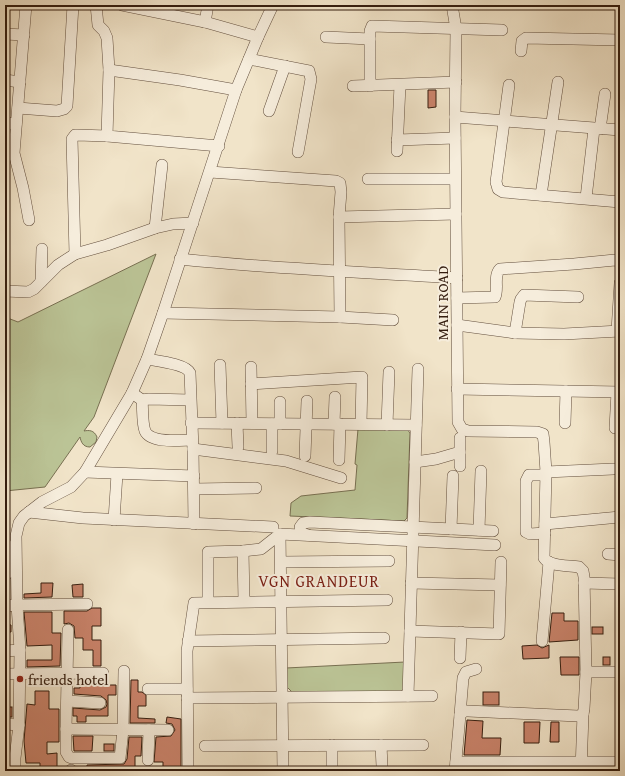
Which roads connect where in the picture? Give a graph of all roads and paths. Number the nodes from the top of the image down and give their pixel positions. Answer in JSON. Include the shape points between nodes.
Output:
{"nodes":[{"id":1,"x":26,"y":5,"type":"edge"},
{"id":2,"x":73,"y":5,"type":"edge"},
{"id":3,"x":96,"y":5,"type":"edge"},
{"id":4,"x":122,"y":5,"type":"edge"},
{"id":5,"x":208,"y":5,"type":"edge"},
{"id":6,"x":273,"y":5,"type":"edge"},
{"id":7,"x":452,"y":5,"type":"edge"},
{"id":8,"x":205,"y":22,"type":"junction"},
{"id":9,"x":456,"y":29,"type":"junction"},
{"id":10,"x":502,"y":30,"type":"dead end"},
{"id":11,"x":5,"y":34,"type":"edge"},
{"id":12,"x":24,"y":35,"type":"junction"},
{"id":13,"x":258,"y":37,"type":"junction"},
{"id":14,"x":326,"y":37,"type":"dead end"},
{"id":15,"x":370,"y":39,"type":"junction"},
{"id":16,"x":620,"y":40,"type":"edge"},
{"id":17,"x":521,"y":51,"type":"dead end"},
{"id":18,"x":249,"y":59,"type":"junction"},
{"id":19,"x":285,"y":66,"type":"junction"},
{"id":20,"x":109,"y":70,"type":"junction"},
{"id":21,"x":5,"y":80,"type":"edge"},
{"id":22,"x":20,"y":82,"type":"junction"},
{"id":23,"x":456,"y":82,"type":"junction"},
{"id":24,"x":558,"y":82,"type":"dead end"},
{"id":25,"x":400,"y":85,"type":"junction"},
{"id":26,"x":509,"y":85,"type":"dead end"},
{"id":27,"x":353,"y":86,"type":"dead end"},
{"id":28,"x":370,"y":86,"type":"junction"},
{"id":29,"x":236,"y":90,"type":"junction"},
{"id":30,"x":605,"y":94,"type":"dead end"},
{"id":31,"x":18,"y":108,"type":"junction"},
{"id":32,"x":269,"y":111,"type":"dead end"},
{"id":33,"x":455,"y":117,"type":"junction"},
{"id":34,"x":504,"y":121,"type":"junction"},
{"id":35,"x":11,"y":123,"type":"edge"},
{"id":36,"x":551,"y":125,"type":"junction"},
{"id":37,"x":597,"y":129,"type":"junction"},
{"id":38,"x":620,"y":130,"type":"edge"},
{"id":39,"x":108,"y":136,"type":"junction"},
{"id":40,"x":455,"y":138,"type":"junction"},
{"id":41,"x":219,"y":146,"type":"junction"},
{"id":42,"x":298,"y":152,"type":"dead end"},
{"id":43,"x":9,"y":154,"type":"edge"},
{"id":44,"x":162,"y":165,"type":"dead end"},
{"id":45,"x":210,"y":172,"type":"junction"},
{"id":46,"x":368,"y":179,"type":"dead end"},
{"id":47,"x":455,"y":179,"type":"junction"},
{"id":48,"x":541,"y":195,"type":"junction"},
{"id":49,"x":586,"y":198,"type":"junction"},
{"id":50,"x":620,"y":202,"type":"edge"},
{"id":51,"x":456,"y":214,"type":"junction"},
{"id":52,"x":339,"y":217,"type":"junction"},
{"id":53,"x":29,"y":220,"type":"dead end"},
{"id":54,"x":193,"y":223,"type":"junction"},
{"id":55,"x":155,"y":228,"type":"junction"},
{"id":56,"x":42,"y":249,"type":"dead end"},
{"id":57,"x":76,"y":254,"type":"junction"},
{"id":58,"x":180,"y":259,"type":"junction"},
{"id":59,"x":620,"y":262,"type":"edge"},
{"id":60,"x":338,"y":271,"type":"junction"},
{"id":61,"x":457,"y":278,"type":"junction"},
{"id":62,"x":41,"y":282,"type":"junction"},
{"id":63,"x":620,"y":283,"type":"edge"},
{"id":64,"x":5,"y":291,"type":"edge"},
{"id":65,"x":578,"y":297,"type":"dead end"},
{"id":66,"x":457,"y":298,"type":"junction"},
{"id":67,"x":163,"y":313,"type":"junction"},
{"id":68,"x":340,"y":317,"type":"junction"},
{"id":69,"x":393,"y":320,"type":"dead end"},
{"id":70,"x":457,"y":325,"type":"junction"},
{"id":71,"x":619,"y":331,"type":"edge"},
{"id":72,"x":515,"y":333,"type":"junction"},
{"id":73,"x":147,"y":359,"type":"junction"},
{"id":74,"x":220,"y":365,"type":"dead end"},
{"id":75,"x":251,"y":367,"type":"dead end"},
{"id":76,"x":418,"y":369,"type":"dead end"},
{"id":77,"x":389,"y":372,"type":"dead end"},
{"id":78,"x":251,"y":384,"type":"junction"},
{"id":79,"x":457,"y":389,"type":"junction"},
{"id":80,"x":566,"y":391,"type":"junction"},
{"id":81,"x":618,"y":392,"type":"edge"},
{"id":82,"x":132,"y":393,"type":"junction"},
{"id":83,"x":335,"y":397,"type":"dead end"},
{"id":84,"x":142,"y":400,"type":"junction"},
{"id":85,"x":190,"y":400,"type":"junction"},
{"id":86,"x":307,"y":401,"type":"dead end"},
{"id":87,"x":280,"y":402,"type":"dead end"},
{"id":88,"x":192,"y":423,"type":"junction"},
{"id":89,"x":222,"y":423,"type":"junction"},
{"id":90,"x":237,"y":423,"type":"junction"},
{"id":91,"x":252,"y":423,"type":"junction"},
{"id":92,"x":564,"y":423,"type":"dead end"},
{"id":93,"x":276,"y":424,"type":"junction"},
{"id":94,"x":306,"y":424,"type":"junction"},
{"id":95,"x":337,"y":424,"type":"junction"},
{"id":96,"x":361,"y":424,"type":"junction"},
{"id":97,"x":387,"y":424,"type":"junction"},
{"id":98,"x":416,"y":425,"type":"junction"},
{"id":99,"x":615,"y":428,"type":"dead end"},
{"id":100,"x":460,"y":438,"type":"dead end"},
{"id":101,"x":193,"y":444,"type":"junction"},
{"id":102,"x":238,"y":447,"type":"dead end"},
{"id":103,"x":272,"y":451,"type":"dead end"},
{"id":104,"x":460,"y":452,"type":"junction"},
{"id":105,"x":305,"y":456,"type":"dead end"},
{"id":106,"x":339,"y":460,"type":"dead end"},
{"id":107,"x":415,"y":462,"type":"junction"},
{"id":108,"x":460,"y":466,"type":"dead end"},
{"id":109,"x":613,"y":469,"type":"dead end"},
{"id":110,"x":85,"y":472,"type":"junction"},
{"id":111,"x":480,"y":472,"type":"dead end"},
{"id":112,"x":117,"y":474,"type":"junction"},
{"id":113,"x":546,"y":474,"type":"junction"},
{"id":114,"x":194,"y":476,"type":"junction"},
{"id":115,"x":453,"y":476,"type":"dead end"},
{"id":116,"x":342,"y":478,"type":"dead end"},
{"id":117,"x":256,"y":488,"type":"dead end"},
{"id":118,"x":194,"y":489,"type":"junction"},
{"id":119,"x":29,"y":512,"type":"junction"},
{"id":120,"x":620,"y":517,"type":"edge"},
{"id":121,"x":114,"y":520,"type":"junction"},
{"id":122,"x":194,"y":524,"type":"junction"},
{"id":123,"x":413,"y":527,"type":"junction"},
{"id":124,"x":545,"y":528,"type":"junction"},
{"id":125,"x":451,"y":529,"type":"junction"},
{"id":126,"x":479,"y":530,"type":"junction"},
{"id":127,"x":276,"y":531,"type":"junction"},
{"id":128,"x":493,"y":531,"type":"dead end"},
{"id":129,"x":308,"y":535,"type":"junction"},
{"id":130,"x":412,"y":540,"type":"junction"},
{"id":131,"x":9,"y":544,"type":"edge"},
{"id":132,"x":495,"y":545,"type":"dead end"},
{"id":133,"x":243,"y":551,"type":"junction"},
{"id":134,"x":608,"y":554,"type":"dead end"},
{"id":135,"x":620,"y":555,"type":"edge"},
{"id":136,"x":390,"y":561,"type":"dead end"},
{"id":137,"x":281,"y":562,"type":"junction"},
{"id":138,"x":501,"y":562,"type":"dead end"},
{"id":139,"x":549,"y":562,"type":"junction"},
{"id":140,"x":10,"y":573,"type":"edge"},
{"id":141,"x":411,"y":583,"type":"junction"},
{"id":142,"x":584,"y":583,"type":"junction"},
{"id":143,"x":620,"y":584,"type":"edge"},
{"id":144,"x":500,"y":585,"type":"junction"},
{"id":145,"x":281,"y":600,"type":"junction"},
{"id":146,"x":387,"y":600,"type":"dead end"},
{"id":147,"x":244,"y":601,"type":"junction"},
{"id":148,"x":208,"y":602,"type":"junction"},
{"id":149,"x":87,"y":604,"type":"dead end"},
{"id":150,"x":17,"y":605,"type":"junction"},
{"id":151,"x":5,"y":606,"type":"edge"},
{"id":152,"x":68,"y":630,"type":"dead end"},
{"id":153,"x":410,"y":631,"type":"junction"},
{"id":154,"x":461,"y":632,"type":"junction"},
{"id":155,"x":384,"y":638,"type":"dead end"},
{"id":156,"x":281,"y":639,"type":"junction"},
{"id":157,"x":188,"y":641,"type":"junction"},
{"id":158,"x":542,"y":641,"type":"dead end"},
{"id":159,"x":20,"y":650,"type":"junction"},
{"id":160,"x":5,"y":651,"type":"edge"},
{"id":161,"x":460,"y":658,"type":"dead end"},
{"id":162,"x":476,"y":669,"type":"dead end"},
{"id":163,"x":124,"y":671,"type":"dead end"},
{"id":164,"x":586,"y":672,"type":"junction"},
{"id":165,"x":620,"y":672,"type":"edge"},
{"id":166,"x":103,"y":673,"type":"dead end"},
{"id":167,"x":5,"y":674,"type":"edge"},
{"id":168,"x":20,"y":674,"type":"junction"},
{"id":169,"x":68,"y":674,"type":"junction"},
{"id":170,"x":148,"y":689,"type":"dead end"},
{"id":171,"x":187,"y":694,"type":"junction"},
{"id":172,"x":408,"y":696,"type":"junction"},
{"id":173,"x":432,"y":696,"type":"dead end"},
{"id":174,"x":282,"y":698,"type":"junction"},
{"id":175,"x":67,"y":701,"type":"junction"},
{"id":176,"x":100,"y":702,"type":"dead end"},
{"id":177,"x":583,"y":714,"type":"junction"},
{"id":178,"x":460,"y":715,"type":"junction"},
{"id":179,"x":5,"y":724,"type":"edge"},
{"id":180,"x":20,"y":725,"type":"junction"},
{"id":181,"x":66,"y":729,"type":"junction"},
{"id":182,"x":123,"y":730,"type":"junction"},
{"id":183,"x":149,"y":730,"type":"junction"},
{"id":184,"x":168,"y":730,"type":"dead end"},
{"id":185,"x":332,"y":745,"type":"junction"},
{"id":186,"x":381,"y":745,"type":"junction"},
{"id":187,"x":423,"y":745,"type":"dead end"},
{"id":188,"x":205,"y":746,"type":"dead end"},
{"id":189,"x":282,"y":746,"type":"junction"},
{"id":190,"x":10,"y":758,"type":"edge"},
{"id":191,"x":148,"y":760,"type":"dead end"},
{"id":192,"x":620,"y":762,"type":"edge"},
{"id":193,"x":382,"y":766,"type":"dead end"},
{"id":194,"x":456,"y":766,"type":"edge"},
{"id":195,"x":539,"y":766,"type":"edge"},
{"id":196,"x":582,"y":766,"type":"edge"},
{"id":197,"x":15,"y":771,"type":"edge"},
{"id":198,"x":188,"y":771,"type":"edge"},
{"id":199,"x":283,"y":771,"type":"edge"},
{"id":200,"x":332,"y":771,"type":"edge"}],
"edges":[{"from":1,"to":12,"type":"street"},
{"from":2,"to":31,"type":"street","via":[[67,106],[57,111]]},
{"from":3,"to":20,"type":"street","via":[[98,25],[107,38]]},
{"from":4,"to":8,"type":"street"},
{"from":5,"to":8,"type":"street"},
{"from":6,"to":13,"type":"street"},
{"from":7,"to":9,"type":"street","name":"MAIN ROAD"},
{"from":8,"to":13,"type":"street"},
{"from":9,"to":10,"type":"street"},
{"from":9,"to":15,"type":"street","via":[[374,25],[370,28]]},
{"from":9,"to":23,"type":"street","name":"MAIN ROAD"},
{"from":11,"to":12,"type":"street"},
{"from":12,"to":22,"type":"street"},
{"from":13,"to":18,"type":"street"},
{"from":14,"to":15,"type":"street"},
{"from":15,"to":28,"type":"street"},
{"from":16,"to":17,"type":"street","via":[[526,38],[522,41]]},
{"from":18,"to":19,"type":"street"},
{"from":18,"to":29,"type":"street"},
{"from":19,"to":32,"type":"street"},
{"from":19,"to":42,"type":"street","via":[[307,70],[311,76]]},
{"from":20,"to":29,"type":"street"},
{"from":20,"to":39,"type":"street"},
{"from":21,"to":22,"type":"street"},
{"from":22,"to":31,"type":"street"},
{"from":23,"to":25,"type":"street"},
{"from":23,"to":33,"type":"street","name":"MAIN ROAD"},
{"from":24,"to":36,"type":"street"},
{"from":25,"to":28,"type":"street"},
{"from":25,"to":40,"type":"street","via":[[397,146]]},
{"from":26,"to":34,"type":"street"},
{"from":27,"to":28,"type":"street"},
{"from":29,"to":41,"type":"street"},
{"from":30,"to":37,"type":"street"},
{"from":31,"to":35,"type":"street"},
{"from":33,"to":34,"type":"street"},
{"from":33,"to":40,"type":"street","name":"MAIN ROAD"},
{"from":34,"to":36,"type":"street"},
{"from":34,"to":48,"type":"street","via":[[496,186],[503,192]]},
{"from":35,"to":43,"type":"street"},
{"from":36,"to":37,"type":"street"},
{"from":36,"to":48,"type":"street"},
{"from":37,"to":38,"type":"street"},
{"from":37,"to":49,"type":"street"},
{"from":39,"to":41,"type":"street"},
{"from":39,"to":57,"type":"street","via":[[75,135],[72,139]]},
{"from":40,"to":47,"type":"street","name":"MAIN ROAD"},
{"from":41,"to":45,"type":"street"},
{"from":43,"to":53,"type":"street","via":[[23,188]]},
{"from":44,"to":55,"type":"street"},
{"from":45,"to":52,"type":"street","via":[[336,181],[341,187]]},
{"from":45,"to":54,"type":"street"},
{"from":46,"to":47,"type":"street"},
{"from":47,"to":51,"type":"street","name":"MAIN ROAD"},
{"from":48,"to":49,"type":"street"},
{"from":49,"to":50,"type":"street"},
{"from":51,"to":52,"type":"street"},
{"from":51,"to":61,"type":"street","name":"MAIN ROAD"},
{"from":52,"to":60,"type":"street"},
{"from":54,"to":55,"type":"street"},
{"from":54,"to":58,"type":"street"},
{"from":55,"to":57,"type":"street"},
{"from":56,"to":62,"type":"street"},
{"from":57,"to":62,"type":"street","via":[[58,265]]},
{"from":58,"to":60,"type":"street"},
{"from":58,"to":67,"type":"street"},
{"from":59,"to":66,"type":"street","via":[[615,260],[500,269],[497,274],[495,297]]},
{"from":60,"to":61,"type":"street"},
{"from":60,"to":68,"type":"street"},
{"from":61,"to":66,"type":"street","name":"MAIN ROAD"},
{"from":62,"to":64,"type":"street","via":[[28,292]]},
{"from":63,"to":71,"type":"street"},
{"from":65,"to":72,"type":"street","via":[[524,295],[520,302]]},
{"from":66,"to":70,"type":"street","name":"MAIN ROAD"},
{"from":67,"to":68,"type":"street"},
{"from":67,"to":73,"type":"street"},
{"from":68,"to":69,"type":"street"},
{"from":70,"to":72,"type":"street"},
{"from":70,"to":79,"type":"street","name":"MAIN ROAD"},
{"from":71,"to":72,"type":"street"},
{"from":73,"to":82,"type":"street"},
{"from":73,"to":85,"type":"street","via":[[183,366],[189,370]]},
{"from":74,"to":89,"type":"street"},
{"from":75,"to":78,"type":"street"},
{"from":76,"to":98,"type":"street"},
{"from":77,"to":97,"type":"street"},
{"from":78,"to":91,"type":"street"},
{"from":78,"to":96,"type":"street","via":[[362,377]]},
{"from":79,"to":80,"type":"street"},
{"from":79,"to":113,"type":"street","name":"MAIN ROAD","via":[[458,422],[462,429],[542,434]]},
{"from":80,"to":81,"type":"street"},
{"from":80,"to":92,"type":"street"},
{"from":81,"to":99,"type":"street"},
{"from":82,"to":84,"type":"street"},
{"from":82,"to":110,"type":"street"},
{"from":83,"to":95,"type":"street"},
{"from":84,"to":85,"type":"street"},
{"from":84,"to":101,"type":"street","via":[[146,433],[157,440]]},
{"from":85,"to":88,"type":"street"},
{"from":86,"to":94,"type":"street"},
{"from":87,"to":93,"type":"street"},
{"from":88,"to":89,"type":"street"},
{"from":88,"to":101,"type":"street"},
{"from":89,"to":90,"type":"street"},
{"from":90,"to":91,"type":"street"},
{"from":90,"to":102,"type":"street"},
{"from":91,"to":93,"type":"street"},
{"from":93,"to":94,"type":"street"},
{"from":93,"to":103,"type":"street"},
{"from":94,"to":95,"type":"street"},
{"from":94,"to":105,"type":"street"},
{"from":95,"to":96,"type":"street"},
{"from":95,"to":106,"type":"street"},
{"from":96,"to":97,"type":"street"},
{"from":97,"to":98,"type":"street"},
{"from":98,"to":107,"type":"street"},
{"from":100,"to":104,"type":"street"},
{"from":101,"to":114,"type":"street"},
{"from":101,"to":116,"type":"street","via":[[286,460]]},
{"from":104,"to":107,"type":"street"},
{"from":104,"to":108,"type":"street"},
{"from":107,"to":123,"type":"street"},
{"from":109,"to":113,"type":"street"},
{"from":110,"to":112,"type":"street"},
{"from":110,"to":119,"type":"street","via":[[71,486]]},
{"from":111,"to":126,"type":"street"},
{"from":112,"to":114,"type":"street"},
{"from":112,"to":121,"type":"street"},
{"from":113,"to":124,"type":"street","name":"MAIN ROAD"},
{"from":113,"to":124,"type":"street","via":[[530,475],[526,481],[526,532],[530,534]]},
{"from":114,"to":118,"type":"street"},
{"from":115,"to":125,"type":"street"},
{"from":117,"to":118,"type":"street"},
{"from":118,"to":122,"type":"street"},
{"from":119,"to":121,"type":"street"},
{"from":119,"to":131,"type":"street","via":[[19,523]]},
{"from":120,"to":124,"type":"street"},
{"from":121,"to":122,"type":"street"},
{"from":122,"to":127,"type":"street"},
{"from":123,"to":125,"type":"street"},
{"from":123,"to":129,"type":"street","via":[[303,523],[300,527],[301,533]]},
{"from":123,"to":130,"type":"street"},
{"from":124,"to":139,"type":"street","name":"MAIN ROAD","via":[[544,558]]},
{"from":125,"to":126,"type":"street"},
{"from":126,"to":128,"type":"street"},
{"from":127,"to":129,"type":"street"},
{"from":127,"to":133,"type":"street","via":[[261,549]]},
{"from":127,"to":137,"type":"street"},
{"from":129,"to":130,"type":"street"},
{"from":130,"to":132,"type":"street"},
{"from":130,"to":141,"type":"street"},
{"from":131,"to":140,"type":"street"},
{"from":133,"to":147,"type":"street"},
{"from":133,"to":148,"type":"street","via":[[208,552]]},
{"from":134,"to":135,"type":"street"},
{"from":136,"to":137,"type":"street"},
{"from":137,"to":145,"type":"street"},
{"from":138,"to":144,"type":"street"},
{"from":139,"to":142,"type":"street","via":[[579,567],[583,571]]},
{"from":139,"to":158,"type":"street"},
{"from":140,"to":150,"type":"street"},
{"from":141,"to":144,"type":"street"},
{"from":141,"to":153,"type":"street"},
{"from":142,"to":143,"type":"street"},
{"from":142,"to":164,"type":"street"},
{"from":144,"to":154,"type":"street","via":[[499,634]]},
{"from":145,"to":146,"type":"street"},
{"from":145,"to":147,"type":"street"},
{"from":145,"to":156,"type":"street"},
{"from":147,"to":148,"type":"street"},
{"from":148,"to":157,"type":"street","via":[[194,602]]},
{"from":149,"to":150,"type":"street"},
{"from":150,"to":151,"type":"street"},
{"from":150,"to":159,"type":"street"},
{"from":152,"to":169,"type":"street"},
{"from":153,"to":154,"type":"street"},
{"from":153,"to":172,"type":"street"},
{"from":154,"to":161,"type":"street"},
{"from":155,"to":156,"type":"street"},
{"from":156,"to":157,"type":"street"},
{"from":156,"to":174,"type":"street"},
{"from":157,"to":171,"type":"street"},
{"from":159,"to":160,"type":"street"},
{"from":159,"to":168,"type":"street"},
{"from":162,"to":178,"type":"street","via":[[466,672],[463,678]]},
{"from":163,"to":182,"type":"street"},
{"from":164,"to":165,"type":"street"},
{"from":164,"to":177,"type":"street"},
{"from":166,"to":169,"type":"street"},
{"from":167,"to":168,"type":"street"},
{"from":168,"to":169,"type":"street"},
{"from":168,"to":180,"type":"street"},
{"from":169,"to":175,"type":"street"},
{"from":170,"to":171,"type":"street"},
{"from":171,"to":174,"type":"street"},
{"from":171,"to":198,"type":"street"},
{"from":172,"to":173,"type":"street"},
{"from":172,"to":174,"type":"street"},
{"from":174,"to":189,"type":"street"},
{"from":175,"to":176,"type":"street"},
{"from":175,"to":181,"type":"street"},
{"from":177,"to":178,"type":"street","via":[[578,716],[464,711]]},
{"from":177,"to":196,"type":"street"},
{"from":178,"to":194,"type":"street"},
{"from":179,"to":180,"type":"street"},
{"from":180,"to":190,"type":"street"},
{"from":181,"to":182,"type":"street"},
{"from":181,"to":182,"type":"street","via":[[67,755],[72,758],[120,758]]},
{"from":182,"to":183,"type":"street"},
{"from":183,"to":184,"type":"street"},
{"from":183,"to":191,"type":"street"},
{"from":185,"to":186,"type":"street"},
{"from":185,"to":189,"type":"street"},
{"from":185,"to":200,"type":"street"},
{"from":186,"to":187,"type":"street"},
{"from":186,"to":193,"type":"street"},
{"from":188,"to":189,"type":"street"},
{"from":189,"to":199,"type":"street"},
{"from":190,"to":197,"type":"street"},
{"from":192,"to":196,"type":"street"},
{"from":194,"to":195,"type":"street"},
{"from":195,"to":196,"type":"street"}]}
